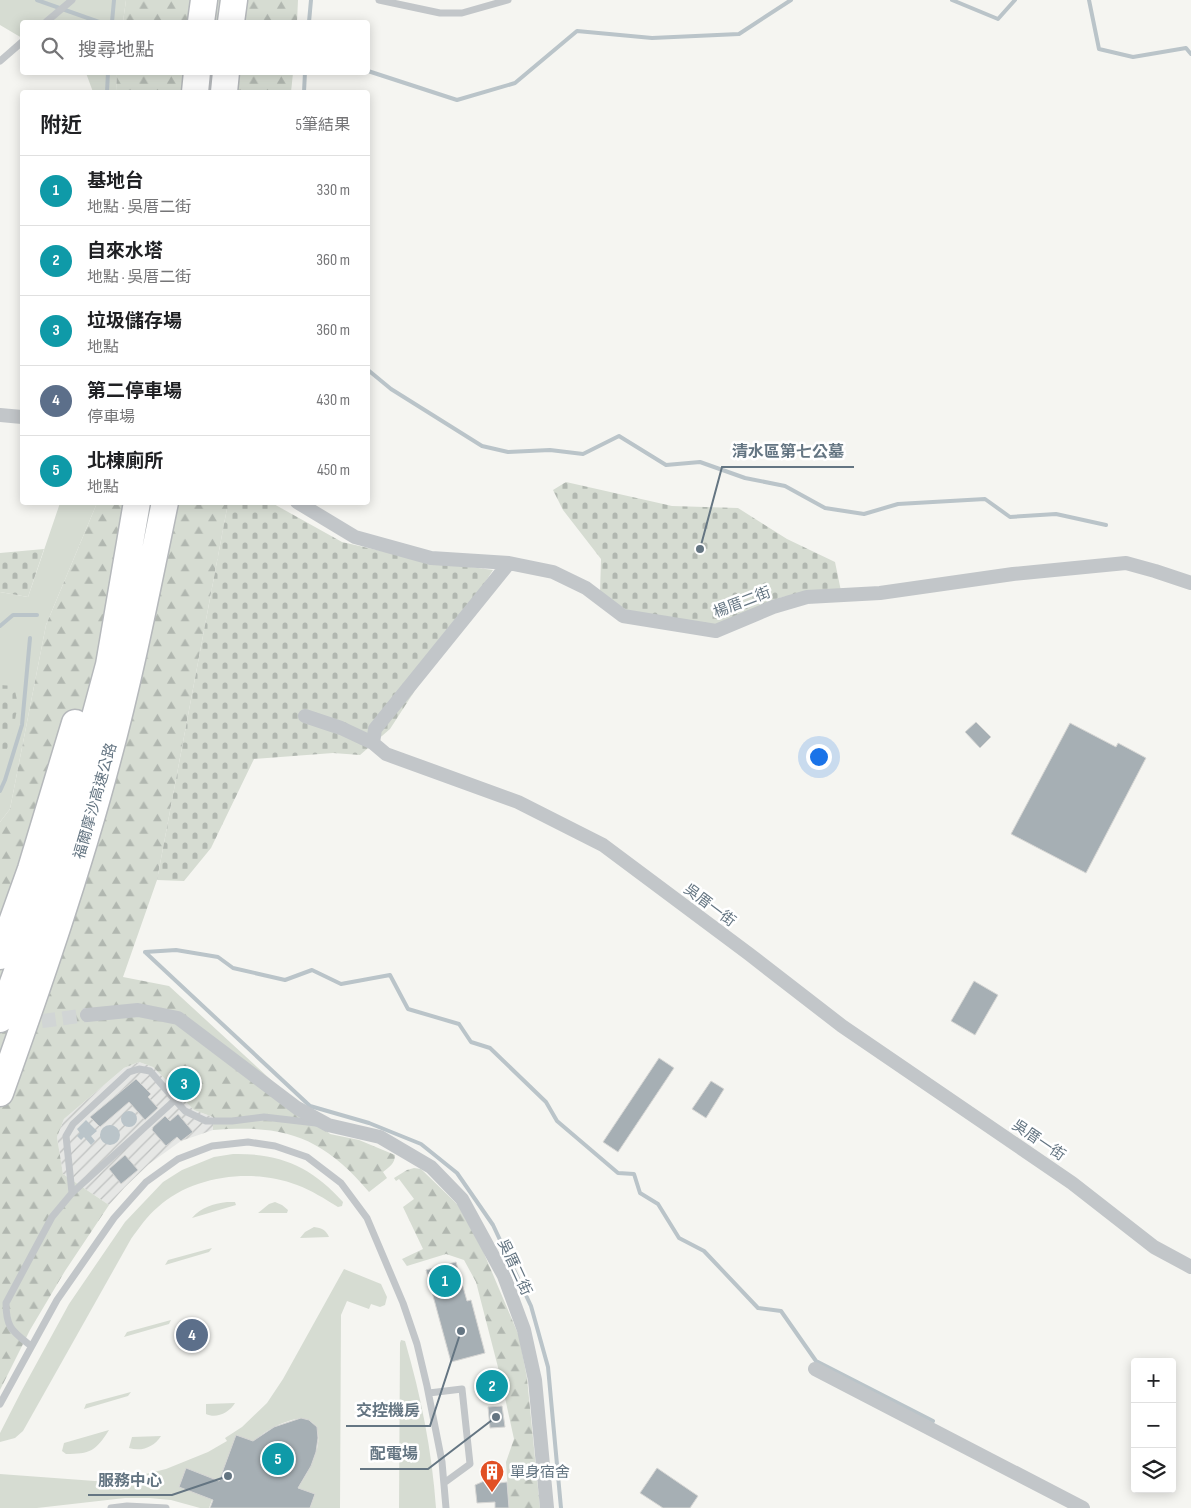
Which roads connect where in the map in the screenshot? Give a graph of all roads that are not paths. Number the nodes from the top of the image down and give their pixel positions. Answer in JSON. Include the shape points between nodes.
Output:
{"nodes":[{"id":1,"x":72,"y":0,"type":"edge"},
{"id":2,"x":204,"y":0,"type":"edge"},
{"id":3,"x":234,"y":0,"type":"edge"},
{"id":4,"x":379,"y":0,"type":"edge"},
{"id":5,"x":508,"y":0,"type":"edge"},
{"id":6,"x":48,"y":20,"type":"edge"},
{"id":7,"x":202,"y":20,"type":"edge"},
{"id":8,"x":231,"y":20,"type":"edge"},
{"id":9,"x":20,"y":44,"type":"edge"},
{"id":10,"x":0,"y":62,"type":"edge"},
{"id":11,"x":197,"y":75,"type":"edge"},
{"id":12,"x":226,"y":75,"type":"edge"},
{"id":13,"x":195,"y":90,"type":"edge"},
{"id":14,"x":224,"y":90,"type":"edge"},
{"id":15,"x":0,"y":415,"type":"edge"},
{"id":16,"x":20,"y":417,"type":"edge"},
{"id":17,"x":130,"y":505,"type":"edge"},
{"id":18,"x":136,"y":505,"type":"edge"},
{"id":19,"x":164,"y":505,"type":"edge"},
{"id":20,"x":302,"y":505,"type":"edge"},
{"id":21,"x":509,"y":563,"type":"junction"},
{"id":22,"x":1191,"y":583,"type":"edge"},
{"id":23,"x":305,"y":716,"type":"dead end"},
{"id":24,"x":372,"y":743,"type":"junction"},
{"id":25,"x":0,"y":956,"type":"edge"},
{"id":26,"x":88,"y":1015,"type":"tunnel mouth"},
{"id":27,"x":0,"y":1018,"type":"edge"},
{"id":28,"x":0,"y":1093,"type":"edge"},
{"id":29,"x":175,"y":1100,"type":"junction"},
{"id":30,"x":328,"y":1125,"type":"junction"},
{"id":31,"x":72,"y":1194,"type":"junction"},
{"id":32,"x":1191,"y":1267,"type":"edge"},
{"id":33,"x":30,"y":1346,"type":"junction"},
{"id":34,"x":815,"y":1369,"type":"dead end"},
{"id":35,"x":429,"y":1393,"type":"junction"},
{"id":36,"x":0,"y":1404,"type":"edge"},
{"id":37,"x":444,"y":1483,"type":"junction"},
{"id":38,"x":111,"y":1508,"type":"edge"},
{"id":39,"x":166,"y":1508,"type":"edge"},
{"id":40,"x":446,"y":1508,"type":"edge"},
{"id":41,"x":547,"y":1508,"type":"edge"},
{"id":42,"x":1083,"y":1508,"type":"edge"}],
"edges":[{"from":1,"to":6,"type":"lane"},
{"from":2,"to":7,"type":"highway"},
{"from":3,"to":8,"type":"highway"},
{"from":4,"to":5,"type":"lane","via":[[440,13],[462,13]]},
{"from":9,"to":10,"type":"lane"},
{"from":11,"to":13,"type":"highway"},
{"from":12,"to":14,"type":"highway"},
{"from":15,"to":16,"type":"street"},
{"from":17,"to":25,"type":"highway","via":[[103,630],[31,869]]},
{"from":18,"to":27,"type":"highway","name":"福爾摩沙高速公路","via":[[109,665],[53,872]]},
{"from":19,"to":28,"type":"highway","name":"福爾摩沙高速公路","via":[[107,762],[64,908]]},
{"from":20,"to":21,"type":"street","name":"楊厝二街","via":[[355,536],[431,558]]},
{"from":21,"to":22,"type":"street","name":"楊厝二街","via":[[553,572],[586,588],[623,616],[716,631],[773,607],[807,597],[880,593],[1013,574],[1126,564]]},
{"from":21,"to":24,"type":"street","via":[[375,729]]},
{"from":23,"to":24,"type":"street","name":"吳厝一街"},
{"from":24,"to":32,"type":"street","name":"吳厝一街","via":[[386,754],[518,802],[603,845],[842,1026],[1072,1183],[1154,1247]]},
{"from":26,"to":30,"type":"street","name":"吳厝二街","via":[[138,1010],[178,1018],[297,1108]]},
{"from":29,"to":30,"type":"lane","via":[[185,1111],[206,1121],[264,1117]]},
{"from":29,"to":31,"type":"lane"},
{"from":29,"to":31,"type":"lane","via":[[150,1071],[139,1069],[130,1072],[72,1124],[66,1136]]},
{"from":30,"to":41,"type":"street","name":"吳厝二街","via":[[380,1138],[431,1167],[462,1199],[504,1276],[524,1330],[535,1380]]},
{"from":31,"to":33,"type":"lane","via":[[52,1217],[6,1303],[6,1318],[12,1330]]},
{"from":33,"to":35,"type":"lane","via":[[57,1300],[109,1225],[146,1182],[178,1159],[212,1146],[248,1142],[275,1146],[307,1158],[341,1183],[367,1218],[403,1302]]},
{"from":33,"to":36,"type":"lane"},
{"from":34,"to":42,"type":"street"},
{"from":35,"to":37,"type":"lane"},
{"from":35,"to":37,"type":"lane","via":[[462,1389],[470,1464]]},
{"from":37,"to":40,"type":"lane"},
{"from":38,"to":39,"type":"lane"}]}
